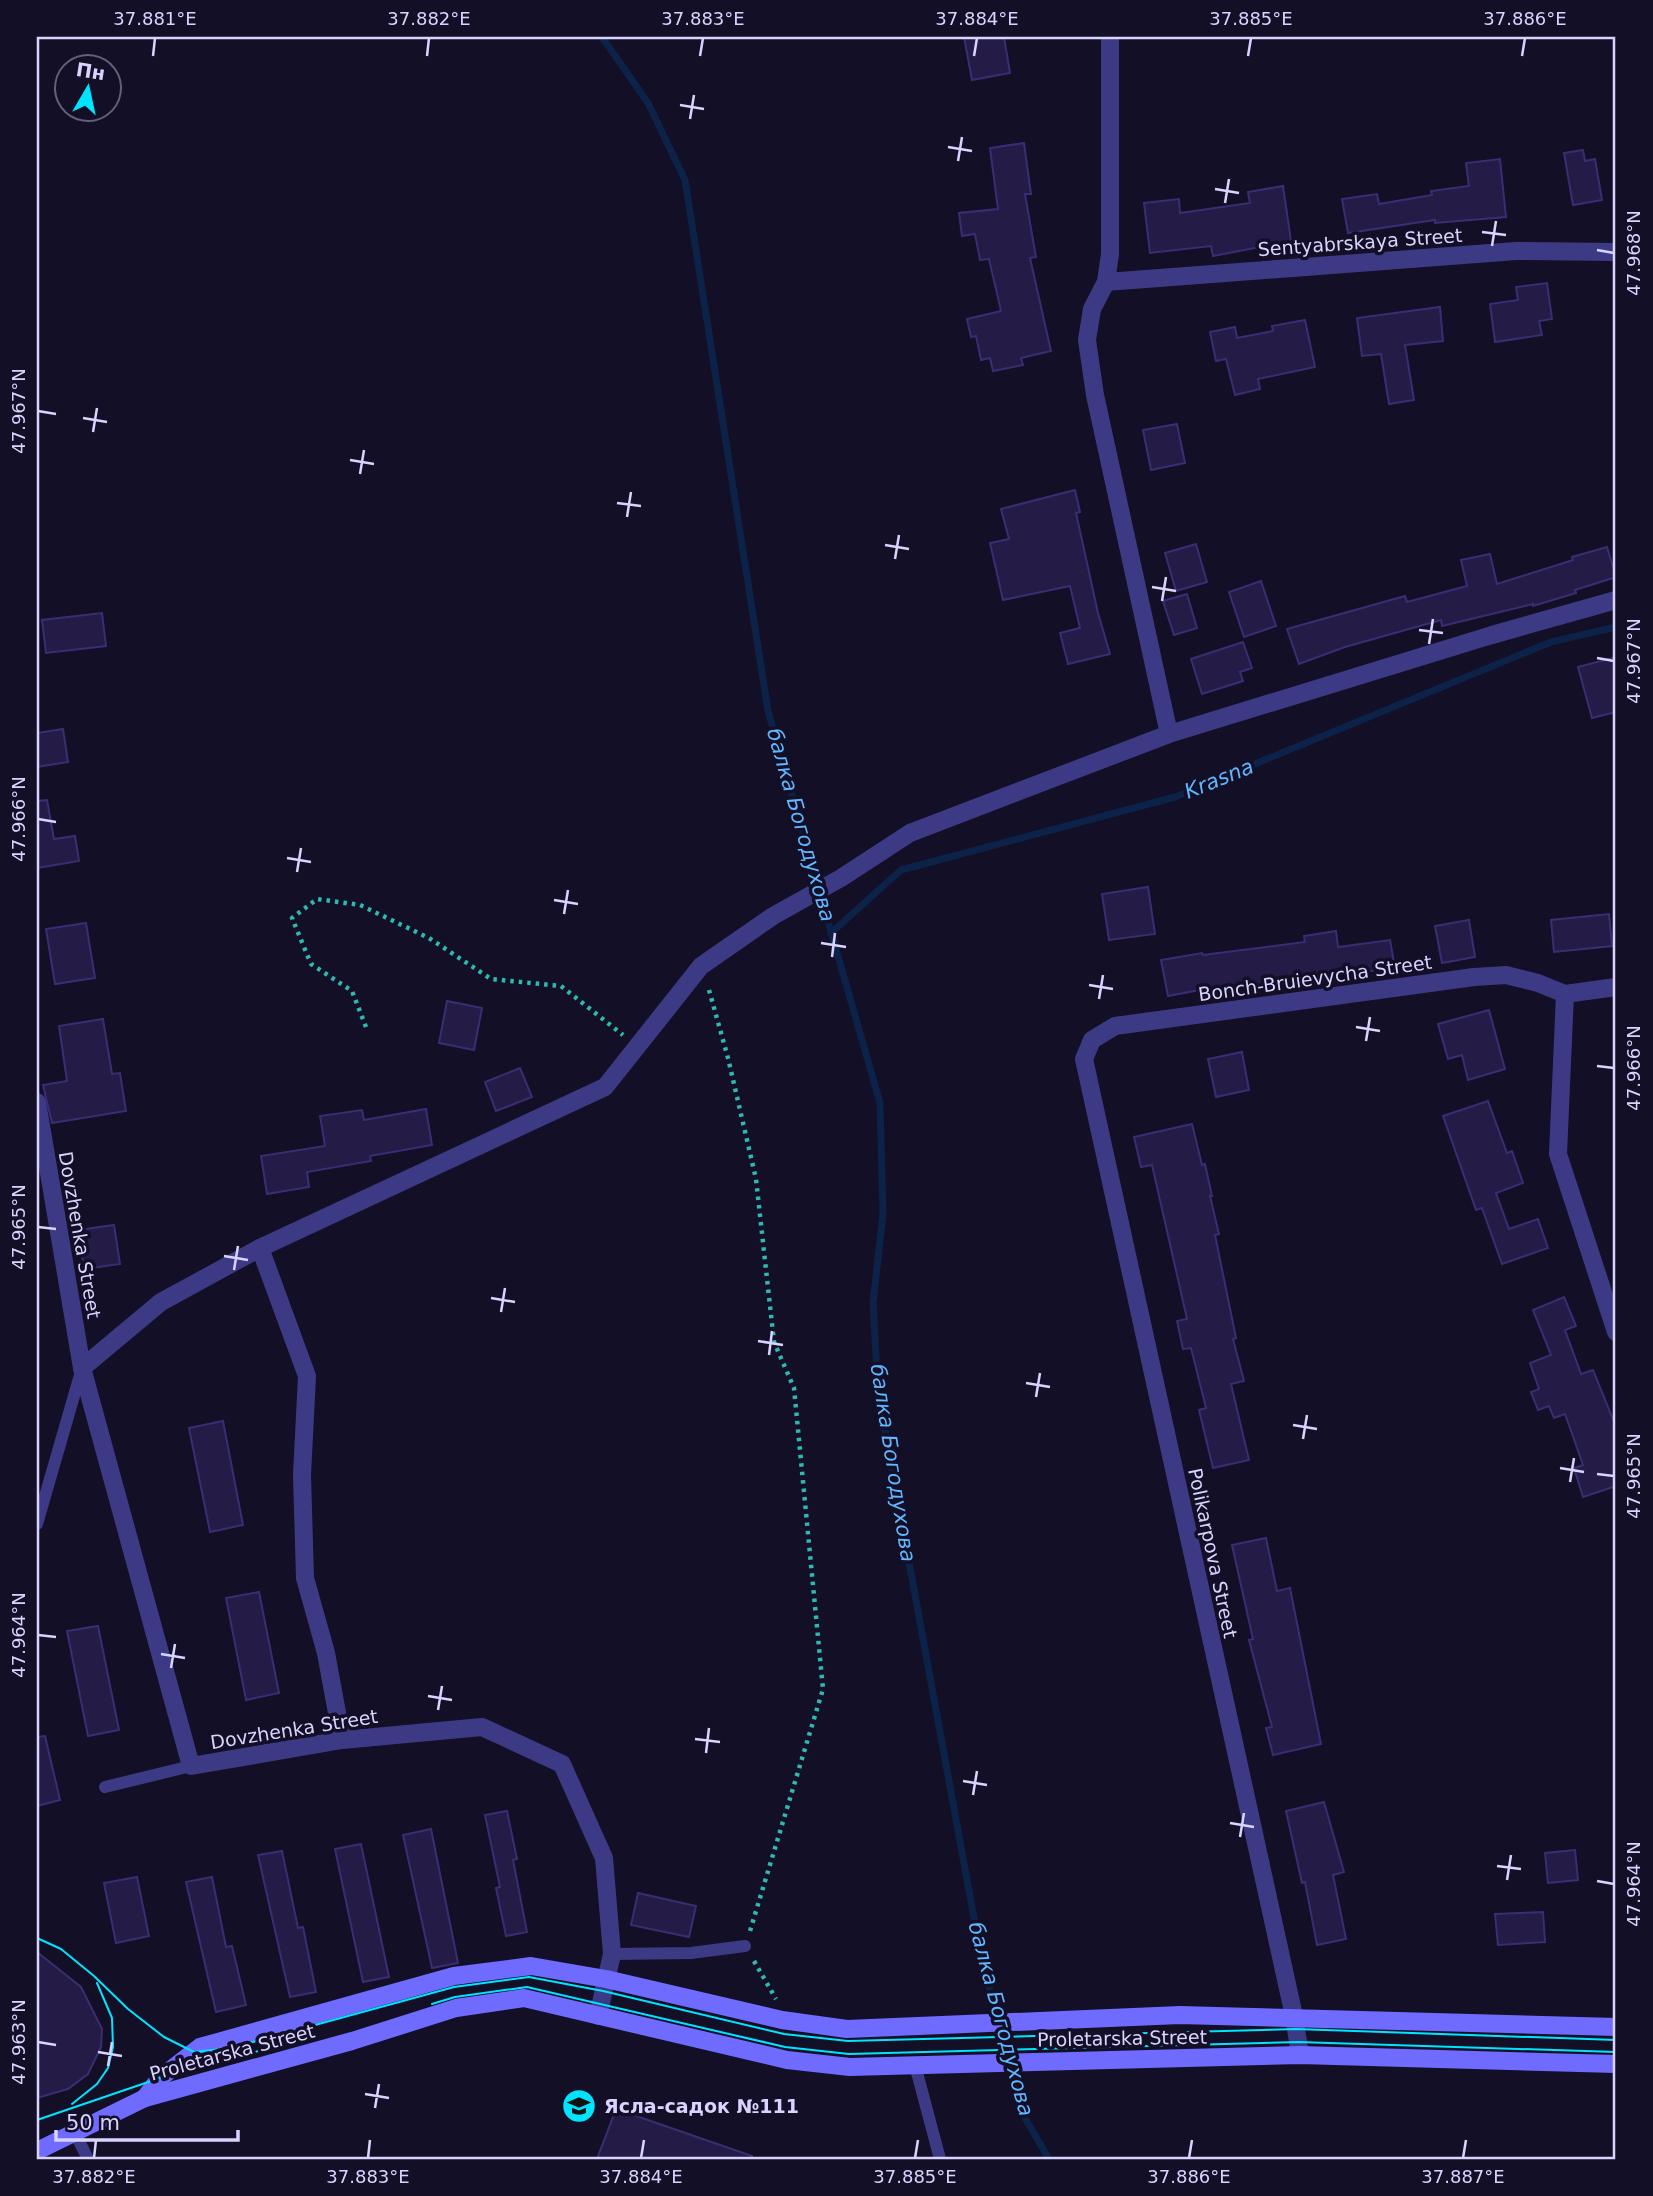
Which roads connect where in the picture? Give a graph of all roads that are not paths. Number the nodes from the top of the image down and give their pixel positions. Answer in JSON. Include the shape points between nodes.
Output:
{"nodes":[{"id":1,"x":1110,"y":37,"type":"edge"},
{"id":2,"x":1616,"y":252,"type":"edge"},
{"id":3,"x":1106,"y":282,"type":"junction"},
{"id":4,"x":1616,"y":600,"type":"edge"},
{"id":5,"x":1169,"y":734,"type":"junction"},
{"id":6,"x":1616,"y":987,"type":"edge"},
{"id":7,"x":1565,"y":994,"type":"junction"},
{"id":8,"x":1084,"y":1059,"type":"joint"},
{"id":9,"x":37,"y":1102,"type":"edge"},
{"id":10,"x":260,"y":1248,"type":"junction"},
{"id":11,"x":1616,"y":1332,"type":"edge"},
{"id":12,"x":82,"y":1368,"type":"junction"},
{"id":13,"x":37,"y":1524,"type":"edge"},
{"id":14,"x":342,"y":1740,"type":"junction"},
{"id":15,"x":191,"y":1766,"type":"junction"},
{"id":16,"x":105,"y":1787,"type":"dead end"},
{"id":17,"x":745,"y":1946,"type":"road end"},
{"id":18,"x":611,"y":1954,"type":"junction"},
{"id":19,"x":606,"y":1979,"type":"junction"},
{"id":20,"x":598,"y":2016,"type":"junction"},
{"id":21,"x":1294,"y":2017,"type":"junction"},
{"id":22,"x":1616,"y":2028,"type":"edge"},
{"id":23,"x":1300,"y":2055,"type":"junction"},
{"id":24,"x":1616,"y":2064,"type":"edge"},
{"id":25,"x":915,"y":2065,"type":"junction"},
{"id":26,"x":145,"y":2098,"type":"junction"},
{"id":27,"x":75,"y":2133,"type":"junction"},
{"id":28,"x":37,"y":2151,"type":"edge"},
{"id":29,"x":88,"y":2159,"type":"edge"},
{"id":30,"x":940,"y":2159,"type":"edge"}],
"edges":[{"from":1,"to":3,"type":"street","via":[[1110,254]]},
{"from":2,"to":3,"type":"street","name":"Sentyabrskaya Street","via":[[1516,251]]},
{"from":3,"to":5,"type":"street","via":[[1092,309],[1087,340]]},
{"from":4,"to":5,"type":"street"},
{"from":5,"to":10,"type":"street","via":[[910,833],[773,916],[701,966],[605,1087]]},
{"from":6,"to":7,"type":"street","name":"Bonch-Bruievycha Street"},
{"from":7,"to":8,"type":"street","name":"Bonch-Bruievycha Street","via":[[1506,975],[1474,977],[1115,1026],[1092,1040]]},
{"from":7,"to":11,"type":"street","via":[[1558,1154]]},
{"from":8,"to":21,"type":"street","name":"Polikarpova Street"},
{"from":9,"to":12,"type":"street","name":"Dovzhenka Street"},
{"from":10,"to":12,"type":"street","via":[[161,1302]]},
{"from":10,"to":14,"type":"street","via":[[307,1376],[302,1475],[305,1578],[326,1653]]},
{"from":12,"to":13,"type":"lane"},
{"from":12,"to":15,"type":"street","name":"Dovzhenka Street"},
{"from":14,"to":15,"type":"street","name":"Dovzhenka Street"},
{"from":14,"to":18,"type":"street","name":"Dovzhenka Street","via":[[482,1727],[562,1764],[604,1858]]},
{"from":15,"to":16,"type":"lane"},
{"from":17,"to":18,"type":"lane","via":[[691,1953]]},
{"from":18,"to":19,"type":"street","name":"Dovzhenka Street"},
{"from":19,"to":20,"type":"street","name":"Dovzhenka Street"},
{"from":19,"to":21,"type":"main road","name":"Proletarska Street","via":[[782,2020],[847,2029],[1180,2015]]},
{"from":19,"to":26,"type":"main road","name":"Proletarska Street","via":[[531,1966],[454,1976],[200,2047],[160,2078]]},
{"from":20,"to":25,"type":"main road","name":"Proletarska Street","via":[[787,2060],[850,2067]]},
{"from":20,"to":26,"type":"main road","name":"Proletarska Street","via":[[524,1998],[456,2008]]},
{"from":21,"to":22,"type":"main road","name":"Proletarska Street"},
{"from":21,"to":23,"type":"street","name":"Polikarpova Street"},
{"from":23,"to":24,"type":"main road","name":"Proletarska Street"},
{"from":23,"to":25,"type":"main road","name":"Proletarska Street"},
{"from":25,"to":30,"type":"lane"},
{"from":26,"to":27,"type":"main road"},
{"from":27,"to":28,"type":"main road"},
{"from":27,"to":29,"type":"lane"}]}
